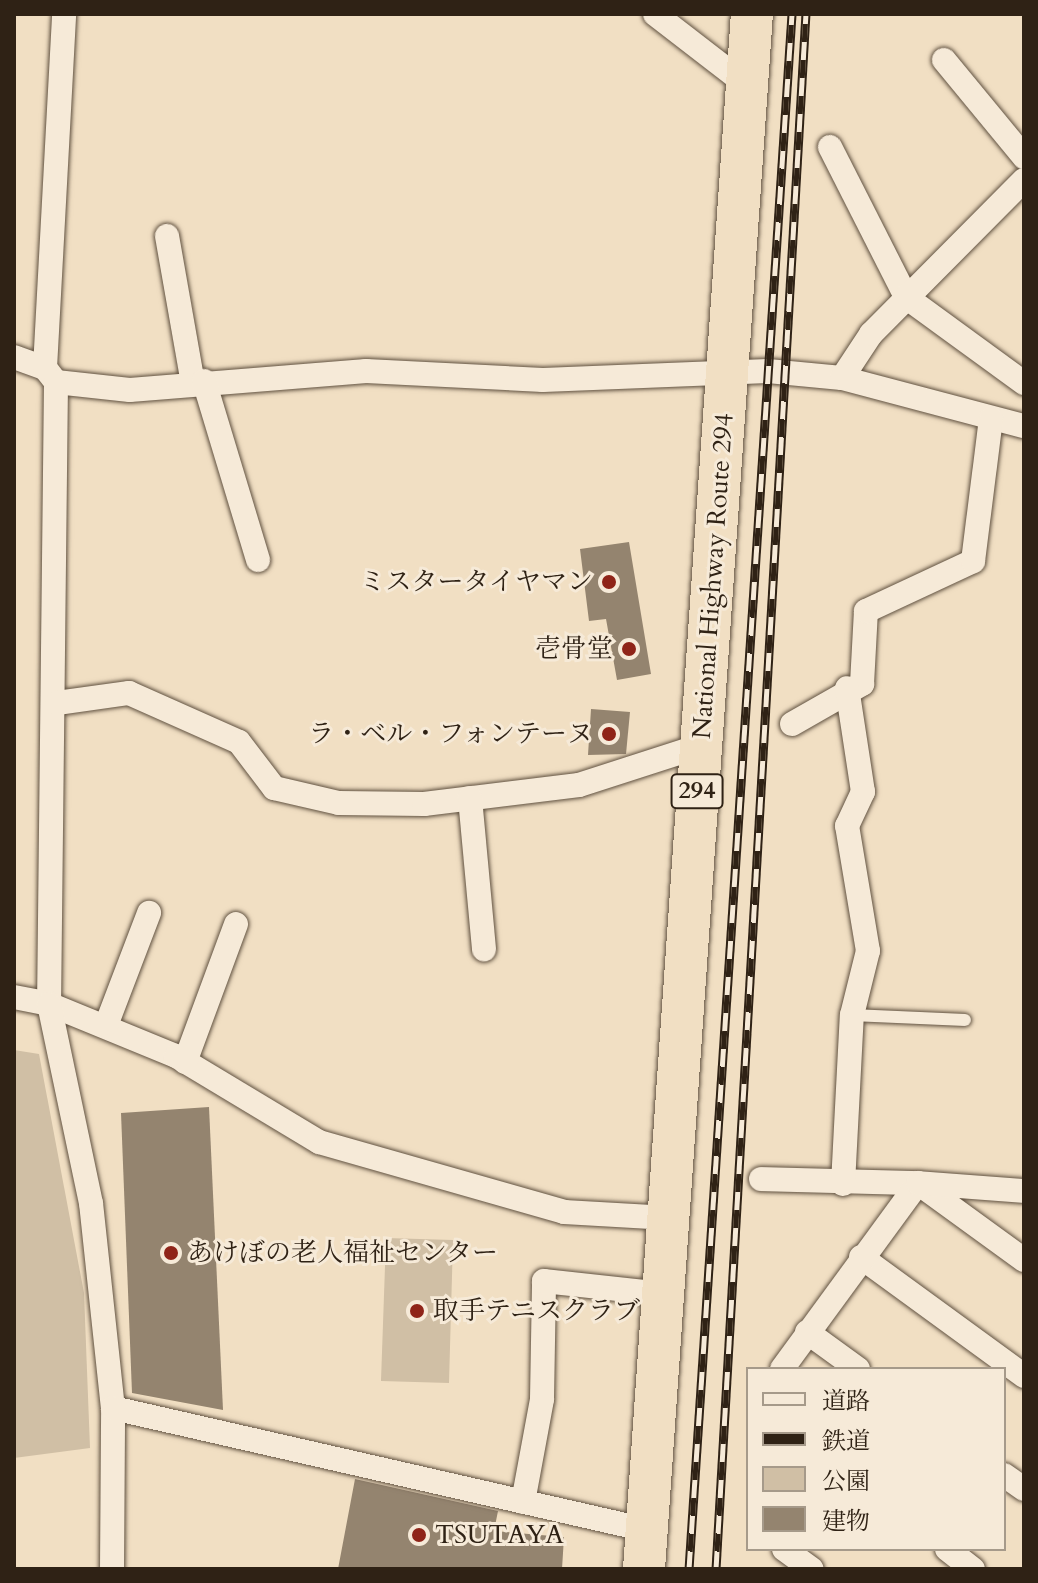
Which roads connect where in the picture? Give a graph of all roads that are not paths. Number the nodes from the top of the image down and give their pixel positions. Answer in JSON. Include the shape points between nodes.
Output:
{"nodes":[{"id":1,"x":64,"y":14,"type":"edge"},
{"id":2,"x":655,"y":14,"type":"edge"},
{"id":3,"x":752,"y":14,"type":"edge"},
{"id":4,"x":944,"y":60,"type":"dead end"},
{"id":5,"x":747,"y":85,"type":"junction"},
{"id":6,"x":830,"y":147,"type":"dead end"},
{"id":7,"x":1024,"y":157,"type":"edge"},
{"id":8,"x":1024,"y":180,"type":"edge"},
{"id":9,"x":167,"y":236,"type":"dead end"},
{"id":10,"x":906,"y":297,"type":"junction"},
{"id":11,"x":14,"y":357,"type":"edge"},
{"id":12,"x":728,"y":370,"type":"junction"},
{"id":13,"x":50,"y":375,"type":"junction"},
{"id":14,"x":842,"y":378,"type":"junction"},
{"id":15,"x":199,"y":382,"type":"junction"},
{"id":16,"x":1024,"y":383,"type":"edge"},
{"id":17,"x":991,"y":419,"type":"junction"},
{"id":18,"x":1024,"y":426,"type":"edge"},
{"id":19,"x":258,"y":560,"type":"dead end"},
{"id":20,"x":847,"y":688,"type":"junction"},
{"id":21,"x":57,"y":703,"type":"junction"},
{"id":22,"x":792,"y":724,"type":"dead end"},
{"id":23,"x":700,"y":746,"type":"junction"},
{"id":24,"x":470,"y":798,"type":"junction"},
{"id":25,"x":149,"y":913,"type":"dead end"},
{"id":26,"x":236,"y":924,"type":"dead end"},
{"id":27,"x":484,"y":949,"type":"dead end"},
{"id":28,"x":14,"y":997,"type":"edge"},
{"id":29,"x":49,"y":1004,"type":"junction"},
{"id":30,"x":852,"y":1015,"type":"junction"},
{"id":31,"x":965,"y":1020,"type":"dead end"},
{"id":32,"x":107,"y":1023,"type":"junction"},
{"id":33,"x":185,"y":1062,"type":"junction"},
{"id":34,"x":761,"y":1179,"type":"dead end"},
{"id":35,"x":918,"y":1183,"type":"junction"},
{"id":36,"x":843,"y":1184,"type":"junction"},
{"id":37,"x":1024,"y":1191,"type":"edge"},
{"id":38,"x":669,"y":1218,"type":"junction"},
{"id":39,"x":861,"y":1257,"type":"junction"},
{"id":40,"x":1024,"y":1260,"type":"edge"},
{"id":41,"x":664,"y":1294,"type":"junction"},
{"id":42,"x":807,"y":1332,"type":"junction"},
{"id":43,"x":783,"y":1367,"type":"edge"},
{"id":44,"x":855,"y":1367,"type":"edge"},
{"id":45,"x":1024,"y":1376,"type":"edge"},
{"id":46,"x":113,"y":1408,"type":"junction"},
{"id":47,"x":1006,"y":1476,"type":"edge"},
{"id":48,"x":1024,"y":1489,"type":"edge"},
{"id":49,"x":523,"y":1502,"type":"junction"},
{"id":50,"x":645,"y":1550,"type":"edge"},
{"id":51,"x":787,"y":1551,"type":"edge"},
{"id":52,"x":950,"y":1551,"type":"edge"},
{"id":53,"x":112,"y":1569,"type":"edge"},
{"id":54,"x":812,"y":1569,"type":"edge"},
{"id":55,"x":973,"y":1569,"type":"edge"}],
"edges":[{"from":1,"to":13,"type":"street"},
{"from":2,"to":5,"type":"street"},
{"from":3,"to":5,"type":"highway","name":"National Highway Route 294","number":"294"},
{"from":4,"to":7,"type":"street"},
{"from":5,"to":12,"type":"highway","name":"National Highway Route 294","number":"294"},
{"from":6,"to":10,"type":"street"},
{"from":8,"to":10,"type":"street"},
{"from":9,"to":15,"type":"street"},
{"from":10,"to":14,"type":"street"},
{"from":10,"to":16,"type":"street"},
{"from":11,"to":13,"type":"street"},
{"from":12,"to":14,"type":"street"},
{"from":12,"to":15,"type":"street","via":[[543,380],[366,371]]},
{"from":12,"to":23,"type":"highway","name":"National Highway Route 294","number":"294"},
{"from":13,"to":15,"type":"street","via":[[130,390]]},
{"from":13,"to":21,"type":"street"},
{"from":14,"to":17,"type":"street"},
{"from":15,"to":19,"type":"street"},
{"from":17,"to":18,"type":"street"},
{"from":17,"to":20,"type":"street","via":[[973,561],[866,611],[862,684]]},
{"from":20,"to":22,"type":"street"},
{"from":20,"to":30,"type":"street","via":[[863,792],[847,826],[868,951]]},
{"from":21,"to":24,"type":"street","via":[[129,693],[239,742],[274,788],[339,803]]},
{"from":21,"to":29,"type":"street"},
{"from":23,"to":24,"type":"street","via":[[579,785]]},
{"from":23,"to":38,"type":"highway","name":"National Highway Route 294","number":"294"},
{"from":24,"to":27,"type":"street"},
{"from":25,"to":32,"type":"street"},
{"from":26,"to":33,"type":"street"},
{"from":28,"to":29,"type":"street"},
{"from":29,"to":32,"type":"street"},
{"from":29,"to":46,"type":"street","via":[[91,1203]]},
{"from":30,"to":31,"type":"lane"},
{"from":30,"to":36,"type":"street"},
{"from":32,"to":33,"type":"street"},
{"from":33,"to":38,"type":"street","via":[[319,1142],[564,1212]]},
{"from":34,"to":36,"type":"street"},
{"from":35,"to":36,"type":"street"},
{"from":35,"to":37,"type":"street"},
{"from":35,"to":39,"type":"street"},
{"from":35,"to":40,"type":"street"},
{"from":38,"to":41,"type":"highway","name":"National Highway Route 294","number":"294"},
{"from":39,"to":42,"type":"street"},
{"from":39,"to":45,"type":"street"},
{"from":41,"to":49,"type":"street","via":[[544,1281],[542,1399]]},
{"from":41,"to":50,"type":"highway","name":"National Highway Route 294","number":"294"},
{"from":42,"to":43,"type":"street"},
{"from":42,"to":44,"type":"street"},
{"from":46,"to":49,"type":"street"},
{"from":46,"to":53,"type":"street"},
{"from":47,"to":48,"type":"street"},
{"from":49,"to":50,"type":"street"},
{"from":51,"to":54,"type":"street"},
{"from":52,"to":55,"type":"street"}]}
